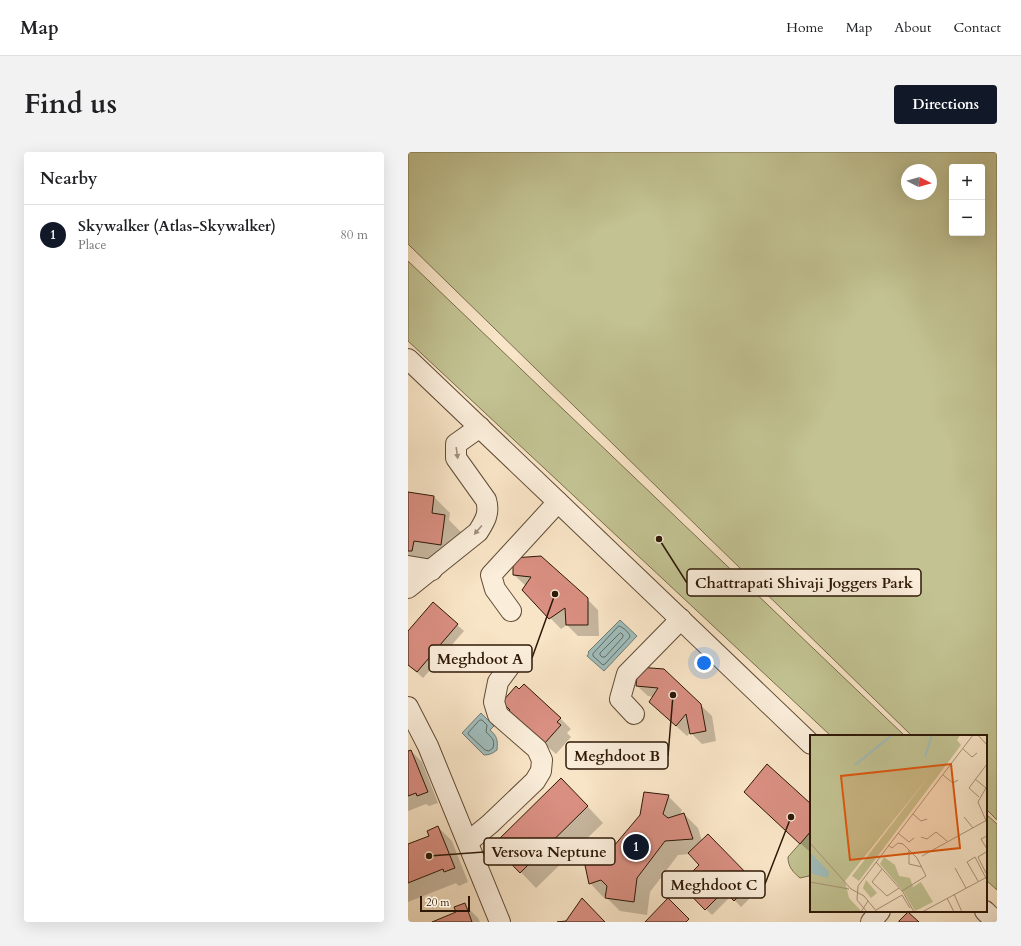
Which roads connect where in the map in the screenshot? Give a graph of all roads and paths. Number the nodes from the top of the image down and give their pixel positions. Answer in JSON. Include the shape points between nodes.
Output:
{"nodes":[{"id":1,"x":408,"y":359,"type":"edge"},
{"id":2,"x":480,"y":427,"type":"junction"},
{"id":3,"x":558,"y":502,"type":"junction"},
{"id":4,"x":408,"y":566,"type":"edge"},
{"id":5,"x":432,"y":570,"type":"junction"},
{"id":6,"x":408,"y":588,"type":"edge"},
{"id":7,"x":511,"y":611,"type":"dead end"},
{"id":8,"x":681,"y":619,"type":"junction"},
{"id":9,"x":512,"y":663,"type":"dead end"},
{"id":10,"x":408,"y":707,"type":"edge"},
{"id":11,"x":634,"y":714,"type":"dead end"},
{"id":12,"x":810,"y":743,"type":"edge"},
{"id":13,"x":468,"y":842,"type":"junction"},
{"id":14,"x":879,"y":912,"type":"edge"},
{"id":15,"x":986,"y":912,"type":"edge"},
{"id":16,"x":500,"y":922,"type":"edge"},
{"id":17,"x":871,"y":922,"type":"edge"},
{"id":18,"x":996,"y":922,"type":"edge"}],
"edges":[{"from":1,"to":2,"type":"street"},
{"from":2,"to":3,"type":"street"},
{"from":2,"to":5,"type":"street","one_way":true,"via":[[456,444],[456,458],[486,500],[488,508],[485,521],[478,532]]},
{"from":3,"to":7,"type":"street","via":[[492,575],[495,590]]},
{"from":3,"to":8,"type":"street"},
{"from":4,"to":5,"type":"street"},
{"from":5,"to":6,"type":"street"},
{"from":8,"to":11,"type":"street","via":[[627,674],[620,699]]},
{"from":8,"to":12,"type":"street"},
{"from":9,"to":13,"type":"street","via":[[498,682],[494,702],[498,715],[537,749],[542,760],[541,771],[535,781]]},
{"from":10,"to":13,"type":"street","via":[[428,746]]},
{"from":13,"to":16,"type":"street"},
{"from":14,"to":17,"type":"street"},
{"from":15,"to":18,"type":"street"}]}
